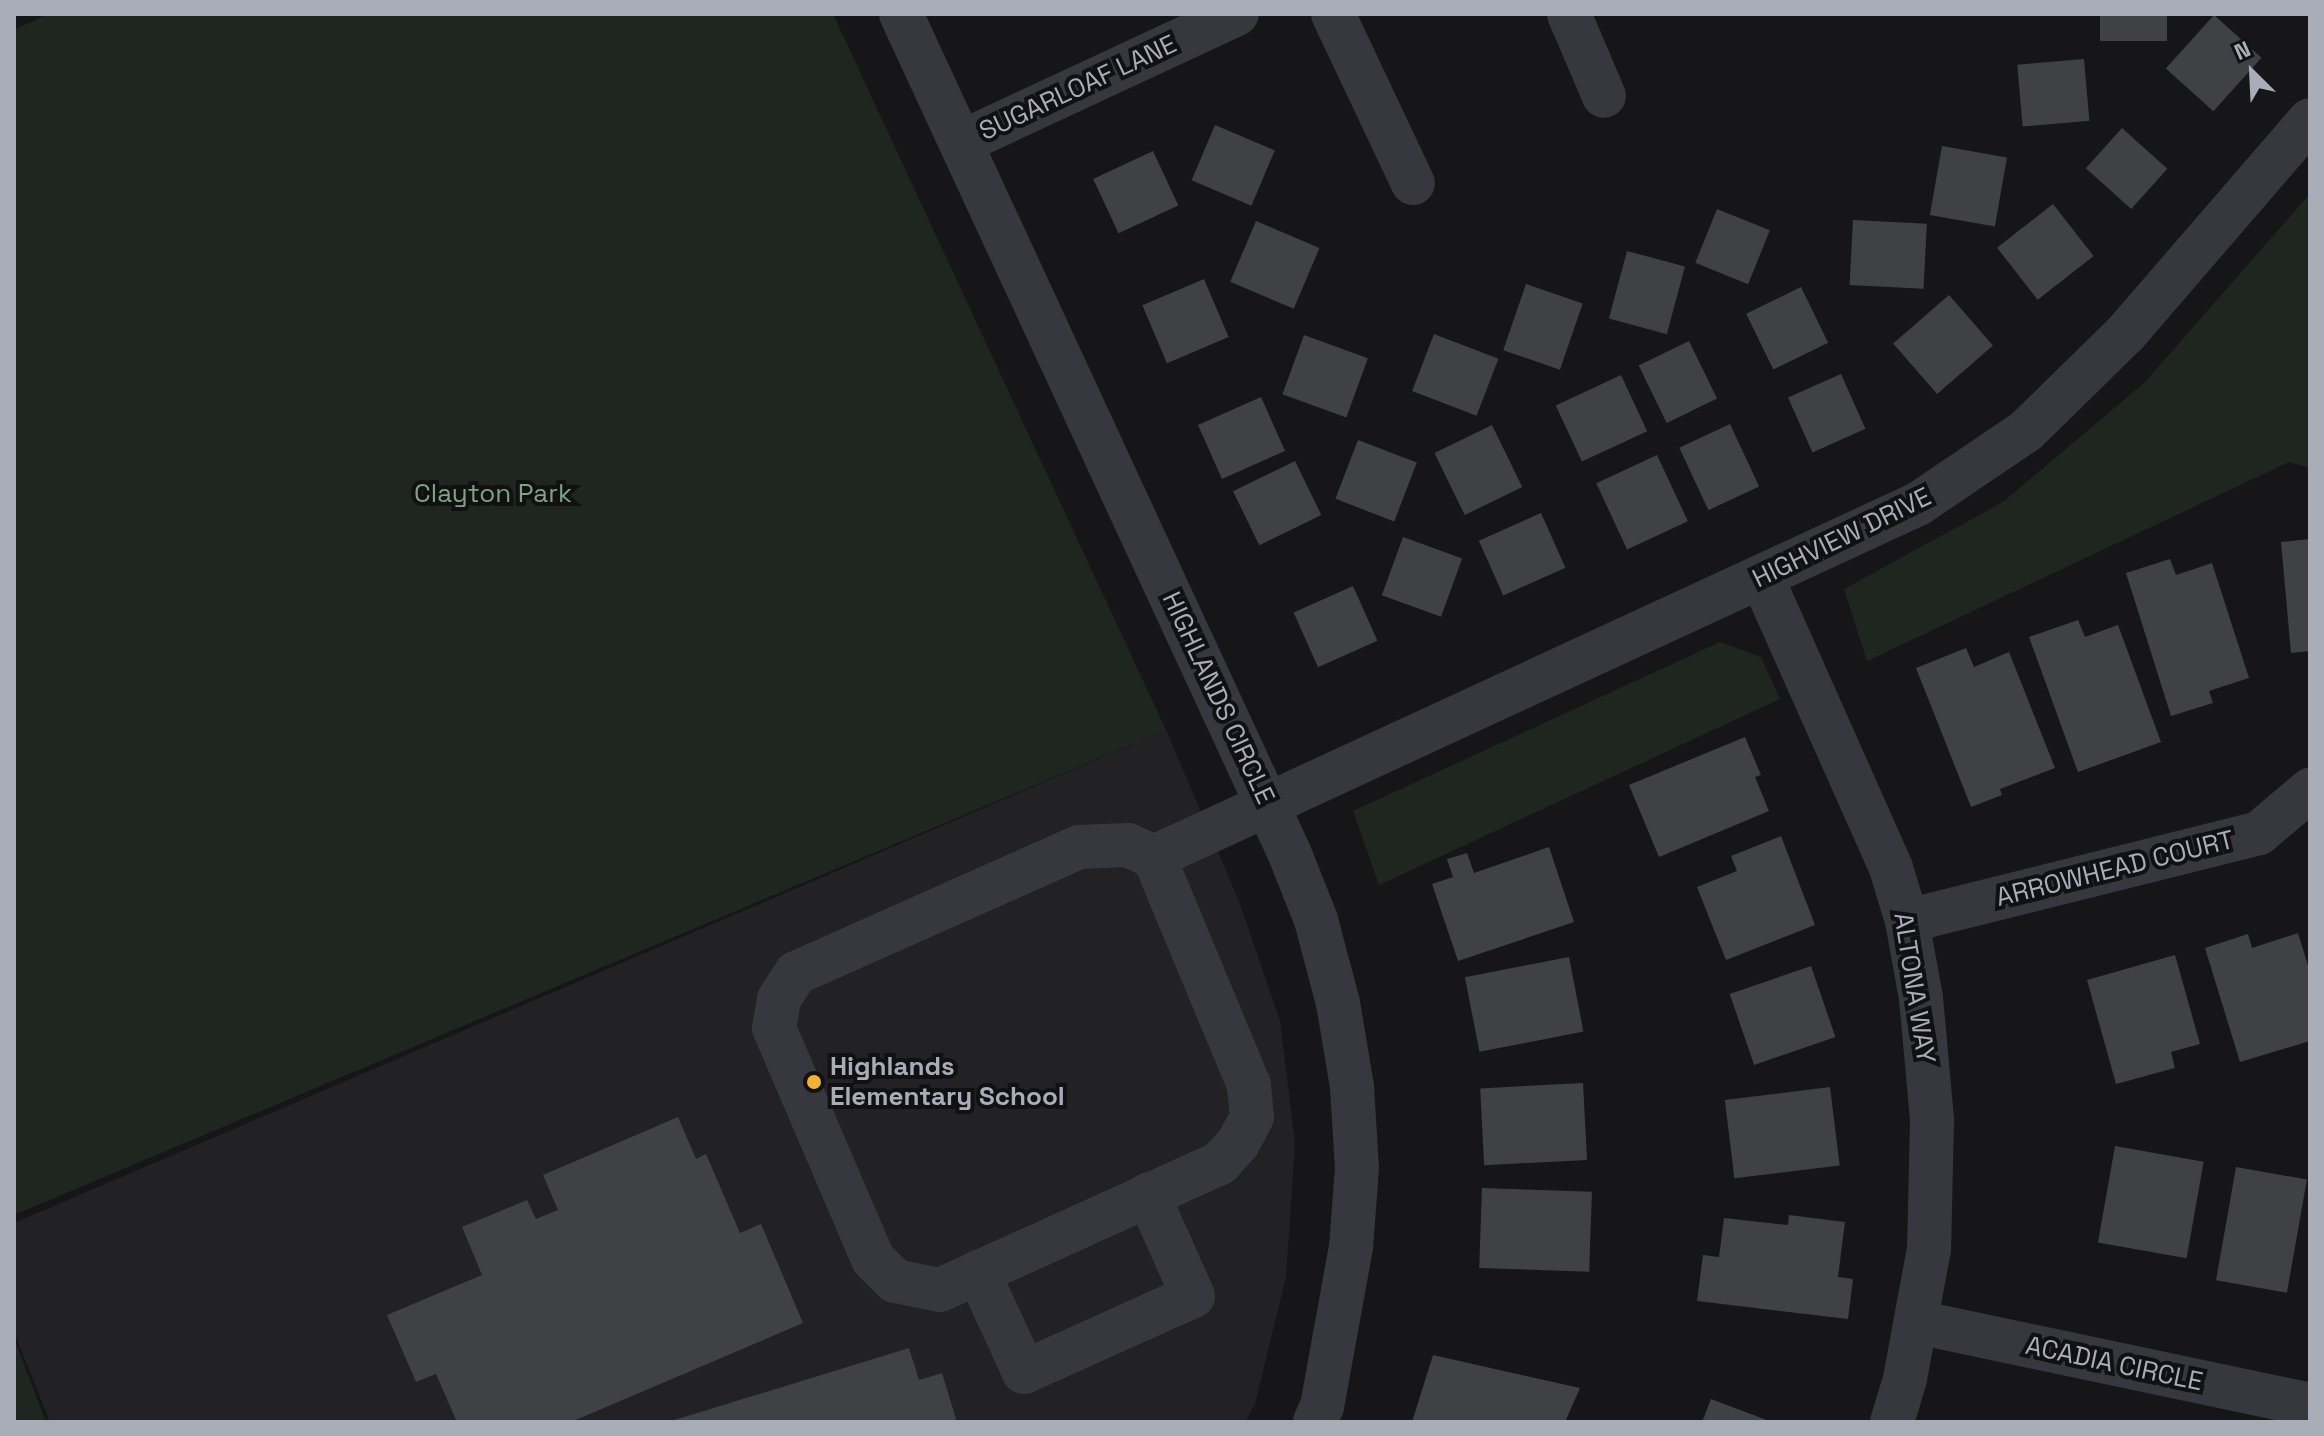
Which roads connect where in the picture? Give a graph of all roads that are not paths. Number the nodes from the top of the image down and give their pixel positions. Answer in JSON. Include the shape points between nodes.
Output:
{"nodes":[{"id":1,"x":901,"y":14,"type":"edge"},
{"id":2,"x":1237,"y":14,"type":"edge"},
{"id":3,"x":1333,"y":14,"type":"edge"},
{"id":4,"x":1569,"y":14,"type":"edge"},
{"id":5,"x":1604,"y":96,"type":"dead end"},
{"id":6,"x":2310,"y":120,"type":"edge"},
{"id":7,"x":962,"y":142,"type":"junction"},
{"id":8,"x":1413,"y":183,"type":"dead end"},
{"id":9,"x":1762,"y":578,"type":"junction"},
{"id":10,"x":2310,"y":790,"type":"edge"},
{"id":11,"x":1266,"y":804,"type":"junction"},
{"id":12,"x":1154,"y":857,"type":"junction"},
{"id":13,"x":1907,"y":921,"type":"junction"},
{"id":14,"x":1148,"y":1195,"type":"junction"},
{"id":15,"x":978,"y":1272,"type":"junction"},
{"id":16,"x":1917,"y":1322,"type":"junction"},
{"id":17,"x":2310,"y":1405,"type":"edge"},
{"id":18,"x":1315,"y":1422,"type":"edge"},
{"id":19,"x":1892,"y":1422,"type":"edge"}],
"edges":[{"from":1,"to":7,"type":"street","name":"HIGHLANDS CIRCLE"},
{"from":2,"to":7,"type":"street","name":"SUGARLOAF LANE"},
{"from":3,"to":8,"type":"street"},
{"from":4,"to":5,"type":"street"},
{"from":6,"to":9,"type":"street","name":"HIGHVIEW DRIVE","via":[[2126,333],[2026,431],[1918,504]]},
{"from":7,"to":11,"type":"street","name":"HIGHLANDS CIRCLE"},
{"from":9,"to":11,"type":"street","name":"HIGHVIEW DRIVE"},
{"from":9,"to":13,"type":"street","name":"ALTONA WAY","via":[[1891,868]]},
{"from":10,"to":13,"type":"street","name":"ARROWHEAD COURT","via":[[2259,833]]},
{"from":11,"to":12,"type":"street","name":"HIGHVIEW DRIVE"},
{"from":11,"to":18,"type":"street","name":"HIGHLANDS CIRCLE","via":[[1316,920],[1338,1003],[1352,1087],[1357,1168],[1351,1247]]},
{"from":12,"to":14,"type":"street","via":[[1249,1085],[1252,1117],[1220,1163]]},
{"from":12,"to":15,"type":"street","via":[[1128,845],[1079,847],[796,973],[779,999],[774,1028],[873,1259],[895,1281],[940,1290]]},
{"from":13,"to":16,"type":"street","name":"ALTONA WAY","via":[[1921,998],[1932,1120],[1929,1249]]},
{"from":14,"to":15,"type":"street"},
{"from":14,"to":15,"type":"street","via":[[1193,1296],[1179,1303],[1024,1372]]},
{"from":16,"to":17,"type":"street","name":"ACADIA CIRCLE"},
{"from":16,"to":19,"type":"street","name":"ALTONA WAY"}]}
